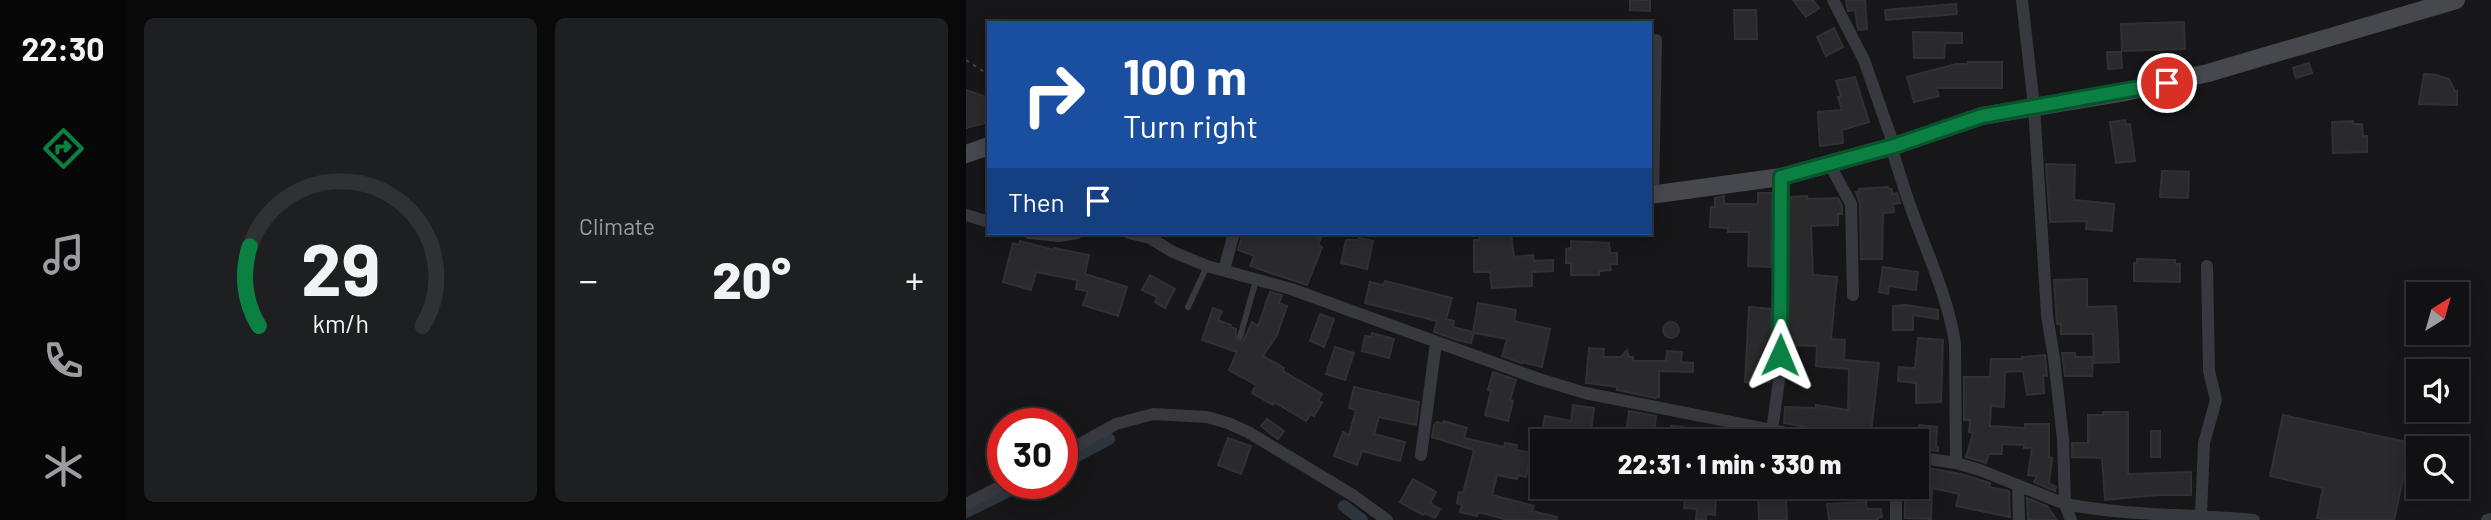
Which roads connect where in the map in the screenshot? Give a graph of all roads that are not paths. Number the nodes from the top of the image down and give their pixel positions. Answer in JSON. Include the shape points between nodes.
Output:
{"nodes":[{"id":1,"x":1833,"y":0,"type":"edge"},
{"id":2,"x":2022,"y":0,"type":"edge"},
{"id":3,"x":2456,"y":0,"type":"edge"},
{"id":4,"x":1656,"y":40,"type":"dead end"},
{"id":5,"x":2034,"y":106,"type":"junction"},
{"id":6,"x":1892,"y":146,"type":"junction"},
{"id":7,"x":987,"y":147,"type":"edge"},
{"id":8,"x":966,"y":154,"type":"edge"},
{"id":9,"x":1829,"y":163,"type":"junction"},
{"id":10,"x":1781,"y":177,"type":"junction"},
{"id":11,"x":1652,"y":195,"type":"edge"},
{"id":12,"x":966,"y":215,"type":"edge"},
{"id":13,"x":987,"y":221,"type":"edge"},
{"id":14,"x":1148,"y":235,"type":"edge"},
{"id":15,"x":1233,"y":235,"type":"edge"},
{"id":16,"x":1207,"y":266,"type":"junction"},
{"id":17,"x":2207,"y":266,"type":"dead end"},
{"id":18,"x":1224,"y":270,"type":"junction"},
{"id":19,"x":1257,"y":279,"type":"junction"},
{"id":20,"x":1853,"y":295,"type":"dead end"},
{"id":21,"x":1188,"y":307,"type":"dead end"},
{"id":22,"x":1240,"y":337,"type":"dead end"},
{"id":23,"x":1436,"y":343,"type":"junction"},
{"id":24,"x":1763,"y":429,"type":"edge"},
{"id":25,"x":1772,"y":429,"type":"edge"},
{"id":26,"x":1078,"y":445,"type":"edge"},
{"id":27,"x":1421,"y":455,"type":"dead end"},
{"id":28,"x":1929,"y":459,"type":"edge"},
{"id":29,"x":1956,"y":463,"type":"junction"},
{"id":30,"x":2018,"y":485,"type":"junction"},
{"id":31,"x":987,"y":493,"type":"edge"},
{"id":32,"x":1896,"y":499,"type":"edge"},
{"id":33,"x":966,"y":504,"type":"edge"},
{"id":34,"x":2065,"y":505,"type":"junction"},
{"id":35,"x":2201,"y":515,"type":"junction"},
{"id":36,"x":1387,"y":520,"type":"edge"},
{"id":37,"x":1896,"y":520,"type":"edge"},
{"id":38,"x":2019,"y":520,"type":"edge"},
{"id":39,"x":2071,"y":520,"type":"edge"},
{"id":40,"x":2253,"y":520,"type":"edge"}],
"edges":[{"from":1,"to":6,"type":"street","via":[[1864,60]]},
{"from":2,"to":5,"type":"street"},
{"from":3,"to":5,"type":"main road","via":[[2208,73]]},
{"from":4,"to":11,"type":"street"},
{"from":5,"to":6,"type":"main road","via":[[1982,116]]},
{"from":5,"to":34,"type":"street"},
{"from":6,"to":9,"type":"main road"},
{"from":6,"to":29,"type":"street","via":[[1953,327]]},
{"from":7,"to":8,"type":"main road"},
{"from":9,"to":10,"type":"main road"},
{"from":9,"to":20,"type":"street","via":[[1851,204]]},
{"from":10,"to":11,"type":"main road"},
{"from":10,"to":25,"type":"street","via":[[1779,380]]},
{"from":12,"to":13,"type":"street"},
{"from":14,"to":16,"type":"street"},
{"from":15,"to":18,"type":"street"},
{"from":16,"to":18,"type":"street"},
{"from":16,"to":21,"type":"lane"},
{"from":17,"to":35,"type":"street","via":[[2209,371],[2216,400],[2204,443]]},
{"from":18,"to":19,"type":"street"},
{"from":19,"to":22,"type":"lane"},
{"from":19,"to":23,"type":"street"},
{"from":23,"to":24,"type":"street","via":[[1585,393]]},
{"from":23,"to":27,"type":"street"},
{"from":26,"to":36,"type":"street","via":[[1116,424],[1153,414],[1228,422]]},
{"from":28,"to":29,"type":"street"},
{"from":29,"to":30,"type":"street"},
{"from":30,"to":34,"type":"street"},
{"from":30,"to":38,"type":"street"},
{"from":31,"to":33,"type":"street"},
{"from":32,"to":37,"type":"street"},
{"from":34,"to":35,"type":"street","via":[[2104,512]]},
{"from":34,"to":39,"type":"street"},
{"from":35,"to":40,"type":"street"}]}
